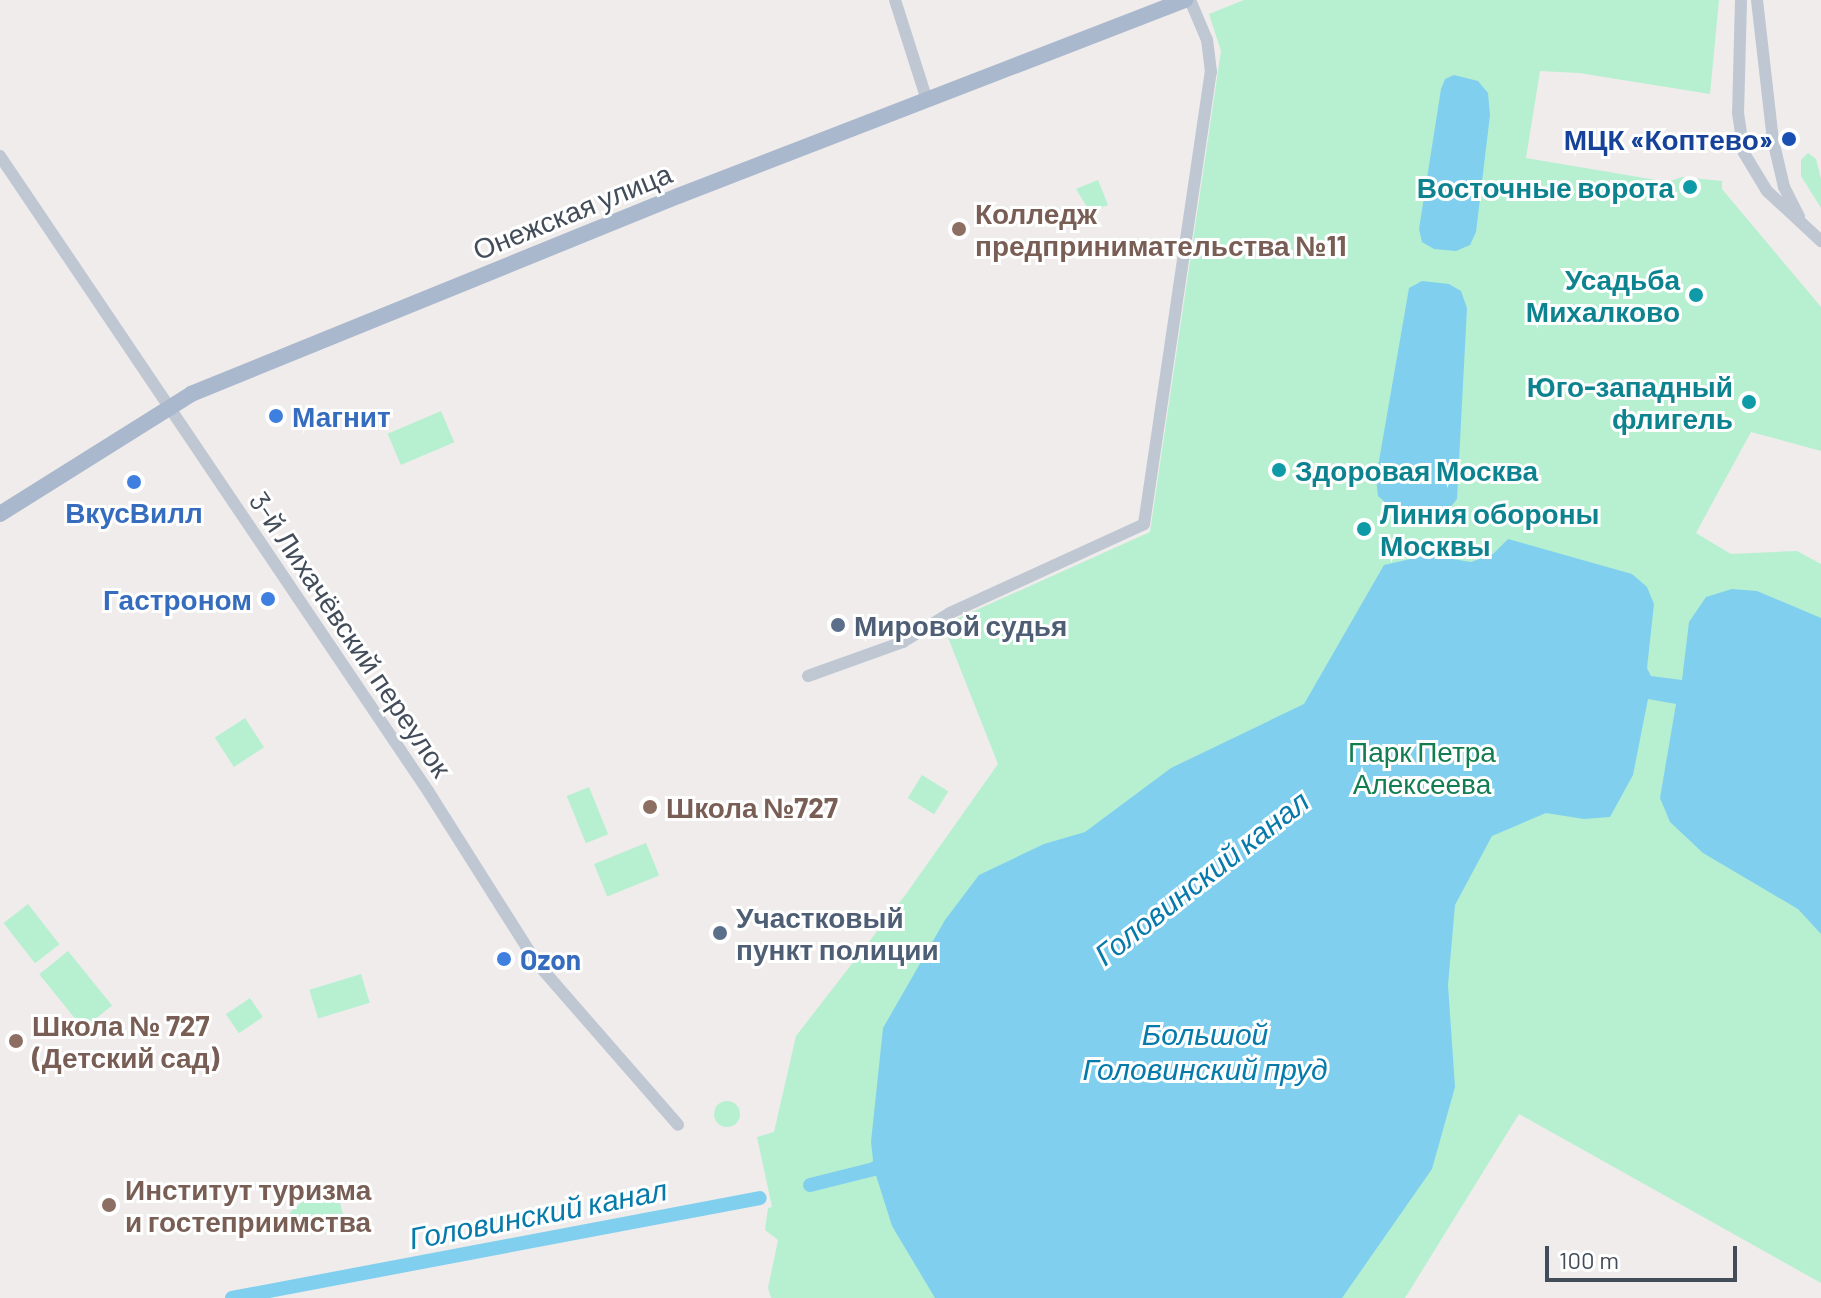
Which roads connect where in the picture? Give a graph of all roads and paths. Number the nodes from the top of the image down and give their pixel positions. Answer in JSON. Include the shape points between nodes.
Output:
{"nodes":[{"id":1,"x":895,"y":0,"type":"edge"},
{"id":2,"x":1187,"y":0,"type":"edge"},
{"id":3,"x":1741,"y":0,"type":"edge"},
{"id":4,"x":1757,"y":0,"type":"edge"},
{"id":5,"x":927,"y":100,"type":"junction"},
{"id":6,"x":0,"y":156,"type":"edge"},
{"id":7,"x":1801,"y":219,"type":"junction"},
{"id":8,"x":1821,"y":241,"type":"edge"},
{"id":9,"x":170,"y":405,"type":"junction"},
{"id":10,"x":0,"y":514,"type":"edge"},
{"id":11,"x":808,"y":676,"type":"dead end"},
{"id":12,"x":678,"y":1125,"type":"dead end"}],
"edges":[{"from":1,"to":5,"type":"street"},
{"from":2,"to":5,"type":"main road","name":"Онежская улица"},
{"from":2,"to":11,"type":"street","via":[[1207,40],[1211,72],[1144,524],[950,613],[903,642]]},
{"from":3,"to":7,"type":"street","via":[[1738,113],[1744,153],[1767,191]]},
{"from":4,"to":7,"type":"street","via":[[1779,171]]},
{"from":5,"to":9,"type":"main road","name":"Онежская улица","via":[[663,201]]},
{"from":6,"to":9,"type":"street","name":"3-й Лихачёвский переулок"},
{"from":7,"to":8,"type":"street"},
{"from":9,"to":10,"type":"main road","name":"Онежская улица"},
{"from":9,"to":12,"type":"street","name":"3-й Лихачёвский переулок","via":[[536,962]]}]}
